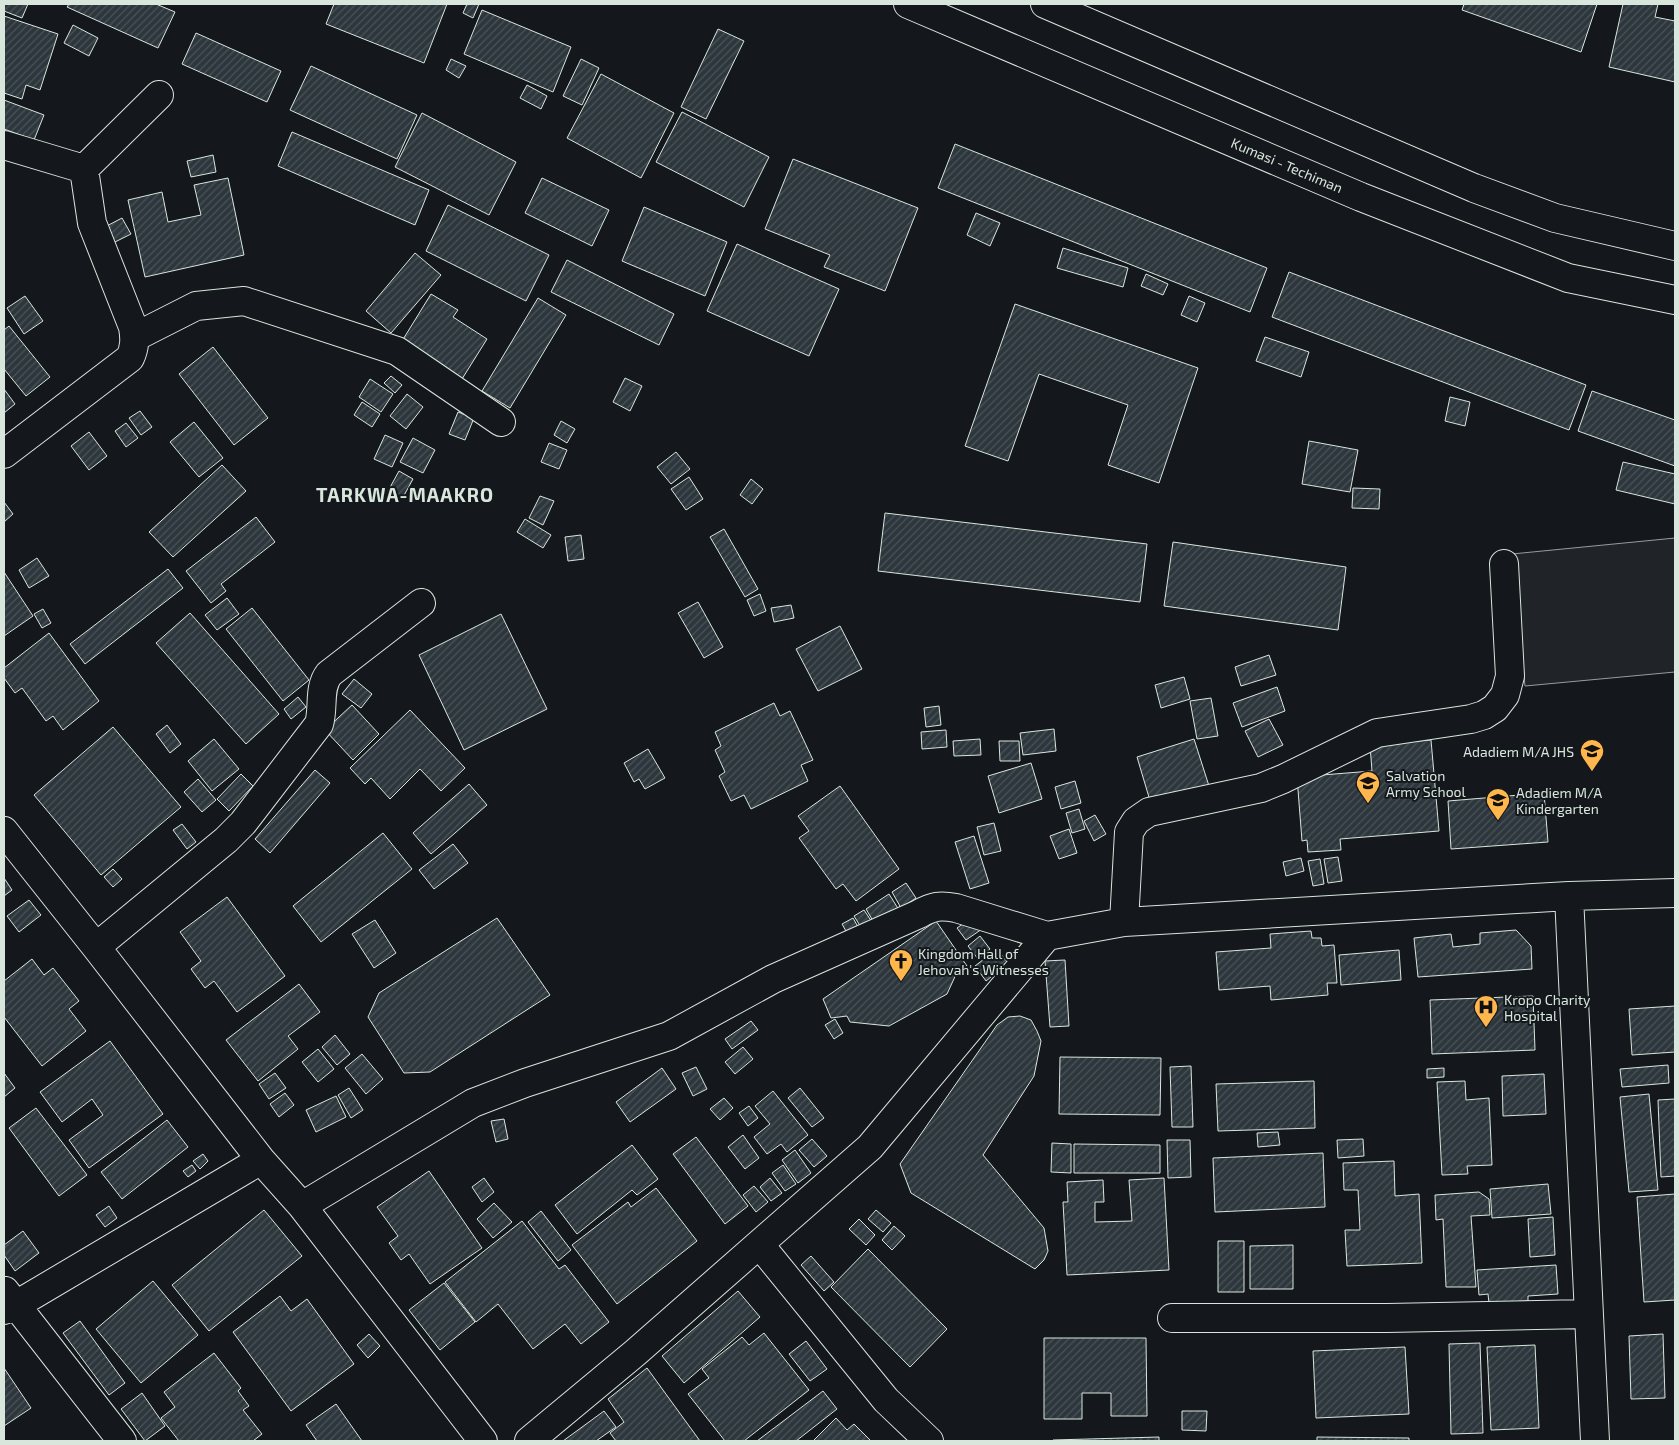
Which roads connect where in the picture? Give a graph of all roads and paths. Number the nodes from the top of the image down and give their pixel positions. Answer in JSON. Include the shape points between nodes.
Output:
{"nodes":[{"id":1,"x":908,"y":4,"type":"edge"},
{"id":2,"x":1045,"y":4,"type":"edge"},
{"id":3,"x":159,"y":95,"type":"dead end"},
{"id":4,"x":4,"y":146,"type":"edge"},
{"id":5,"x":84,"y":169,"type":"junction"},
{"id":6,"x":1675,"y":246,"type":"edge"},
{"id":7,"x":1675,"y":300,"type":"edge"},
{"id":8,"x":135,"y":337,"type":"junction"},
{"id":9,"x":501,"y":422,"type":"dead end"},
{"id":10,"x":4,"y":454,"type":"edge"},
{"id":11,"x":1504,"y":564,"type":"dead end"},
{"id":12,"x":421,"y":603,"type":"dead end"},
{"id":13,"x":4,"y":831,"type":"edge"},
{"id":14,"x":1675,"y":892,"type":"edge"},
{"id":15,"x":1569,"y":896,"type":"junction"},
{"id":16,"x":1124,"y":922,"type":"junction"},
{"id":17,"x":1047,"y":936,"type":"junction"},
{"id":18,"x":96,"y":947,"type":"junction"},
{"id":19,"x":261,"y":1160,"type":"junction"},
{"id":20,"x":302,"y":1206,"type":"junction"},
{"id":21,"x":760,"y":1245,"type":"junction"},
{"id":22,"x":8,"y":1302,"type":"edge"},
{"id":23,"x":1588,"y":1314,"type":"junction"},
{"id":24,"x":1172,"y":1318,"type":"dead end"},
{"id":25,"x":122,"y":1441,"type":"edge"},
{"id":26,"x":483,"y":1441,"type":"edge"},
{"id":27,"x":529,"y":1441,"type":"edge"},
{"id":28,"x":929,"y":1441,"type":"edge"},
{"id":29,"x":1595,"y":1441,"type":"edge"}],
"edges":[{"from":1,"to":7,"type":"main road","name":"Kumasi - Techiman","via":[[1361,197],[1568,278]]},
{"from":2,"to":6,"type":"main road","via":[[1474,188],[1555,218]]},
{"from":3,"to":5,"type":"main road"},
{"from":4,"to":5,"type":"main road"},
{"from":5,"to":8,"type":"main road","via":[[92,223]]},
{"from":8,"to":9,"type":"main road","via":[[196,306],[244,301],[397,351]]},
{"from":8,"to":10,"type":"main road","via":[[130,358]]},
{"from":11,"to":16,"type":"main road","via":[[1510,676],[1505,695],[1494,708],[1471,719],[1377,733],[1261,788],[1149,812],[1136,820],[1129,832]]},
{"from":12,"to":18,"type":"main road","via":[[328,674],[324,680],[319,724],[243,823]]},
{"from":13,"to":18,"type":"main road"},
{"from":14,"to":15,"type":"main road"},
{"from":15,"to":16,"type":"main road"},
{"from":15,"to":23,"type":"main road"},
{"from":16,"to":17,"type":"main road"},
{"from":17,"to":20,"type":"main road","via":[[956,908],[943,905],[930,908],[773,979],[669,1036],[473,1103]]},
{"from":17,"to":21,"type":"main road","via":[[870,1147]]},
{"from":18,"to":19,"type":"main road"},
{"from":19,"to":20,"type":"main road"},
{"from":19,"to":22,"type":"main road"},
{"from":20,"to":26,"type":"main road"},
{"from":21,"to":27,"type":"main road"},
{"from":21,"to":28,"type":"main road","via":[[886,1400]]},
{"from":22,"to":25,"type":"main road"},
{"from":23,"to":24,"type":"main road"},
{"from":23,"to":29,"type":"main road"}]}
